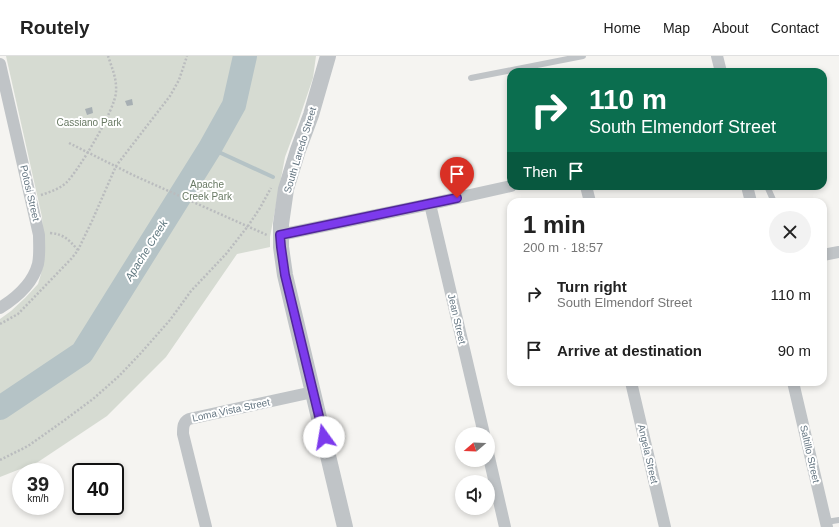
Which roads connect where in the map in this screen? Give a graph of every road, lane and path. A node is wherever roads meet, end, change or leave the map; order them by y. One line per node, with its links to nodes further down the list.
1 (108, 56): 12 (path)
2 (187, 56): 13 (path)
3 (328, 56): 20 (street, South Laredo Street)
4 (583, 56): 7 (lane)
5 (717, 56): 8 (street)
6 (0, 64): 24 (street, Potosi Street)
7 (522, 68)
8 (720, 68)
9 (507, 71): 10 (lane)
10 (471, 78)
11 (70, 143): 12 (path)
12 (87, 152): 13 (path); 16 (path)
13 (116, 166): 18 (path); 21 (path)
14 (272, 186): 18 (path)
15 (507, 187): 17 (street)
16 (40, 196)
17 (430, 204): 20 (street); 29 (street, Jean Street)
18 (248, 226): 20 (path); 30 (path)
19 (47, 233): 21 (path)
20 (274, 235): 28 (street, South Laredo Street)
21 (78, 250): 25 (path)
22 (839, 252): 23 (street)
23 (827, 254)
24 (0, 308)
25 (0, 324)
26 (632, 386): 37 (street, Angela Street)
27 (794, 386): 33 (street, Saltillo Street)
28 (313, 392): 34 (street, Loma Vista Street); 35 (street, South Laredo Street)
29 (482, 427)
30 (0, 460)
31 (491, 467): 36 (street)
32 (839, 520): 33 (lane)
33 (826, 525)
34 (206, 527)
35 (345, 527)
36 (505, 527)
37 (665, 527)

